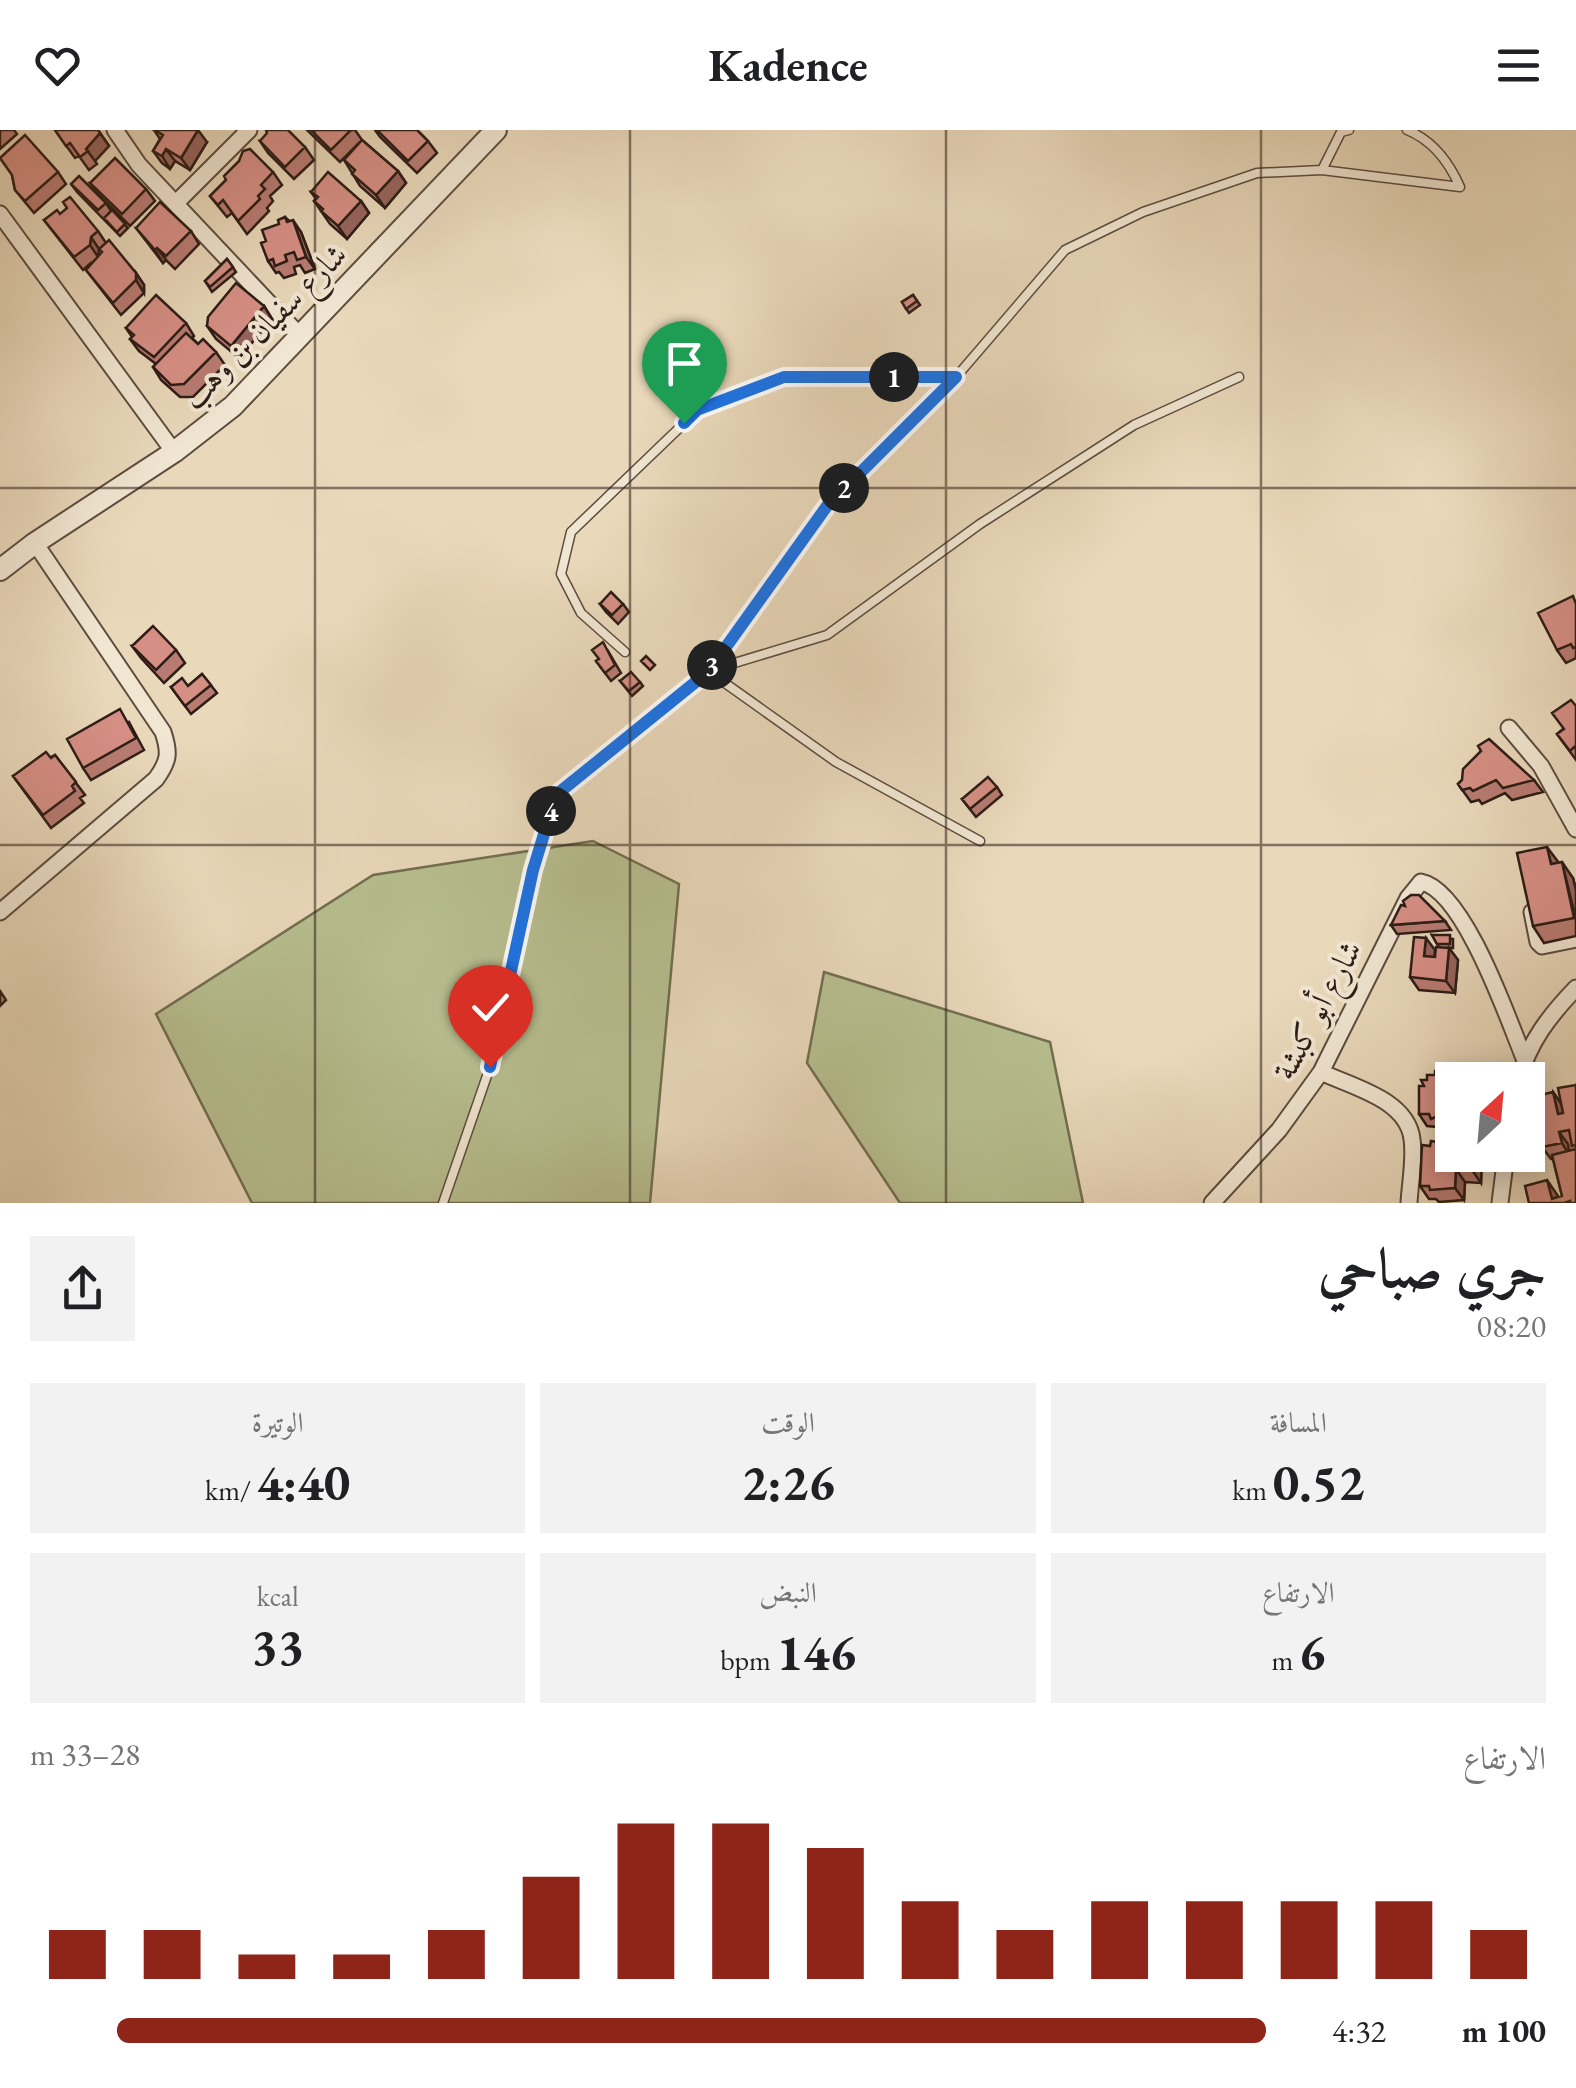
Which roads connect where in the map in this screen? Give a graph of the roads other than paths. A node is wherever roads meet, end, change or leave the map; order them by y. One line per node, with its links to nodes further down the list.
1 (115, 130): 7 (street)
2 (248, 130): 7 (street)
3 (496, 130): 9 (street, شارع سفيان بن وهب)
4 (1349, 130): 6 (lane)
5 (1406, 130): 6 (lane)
6 (1322, 170): 10 (lane)
7 (176, 203): 9 (street)
8 (0, 214): 12 (street)
9 (300, 336): 12 (street, شارع سفيان بن وهب)
10 (956, 377): 15 (lane); 16 (lane)
11 (1239, 377): 16 (lane)
12 (174, 452): 13 (street, شارع سفيان بن وهب)
13 (36, 542): 14 (street, شارع سفيان بن وهب); 21 (street)
14 (0, 570)
15 (625, 652)
16 (708, 672): 19 (lane); 28 (lane)
17 (1510, 728): 18 (street)
18 (1576, 829)
19 (980, 841)
20 (1530, 903): 22 (street)
21 (0, 912)
22 (1576, 940)
23 (1576, 988): 24 (street)
24 (1524, 1058): 25 (street); 26 (street, شارع أبو كبشة)
25 (1523, 1062)
26 (1321, 1072): 29 (street, شارع أبو كبشة); 30 (street)
27 (1504, 1172): 31 (street)
28 (443, 1203)
29 (1212, 1203)
30 (1410, 1203)
31 (1500, 1203)

